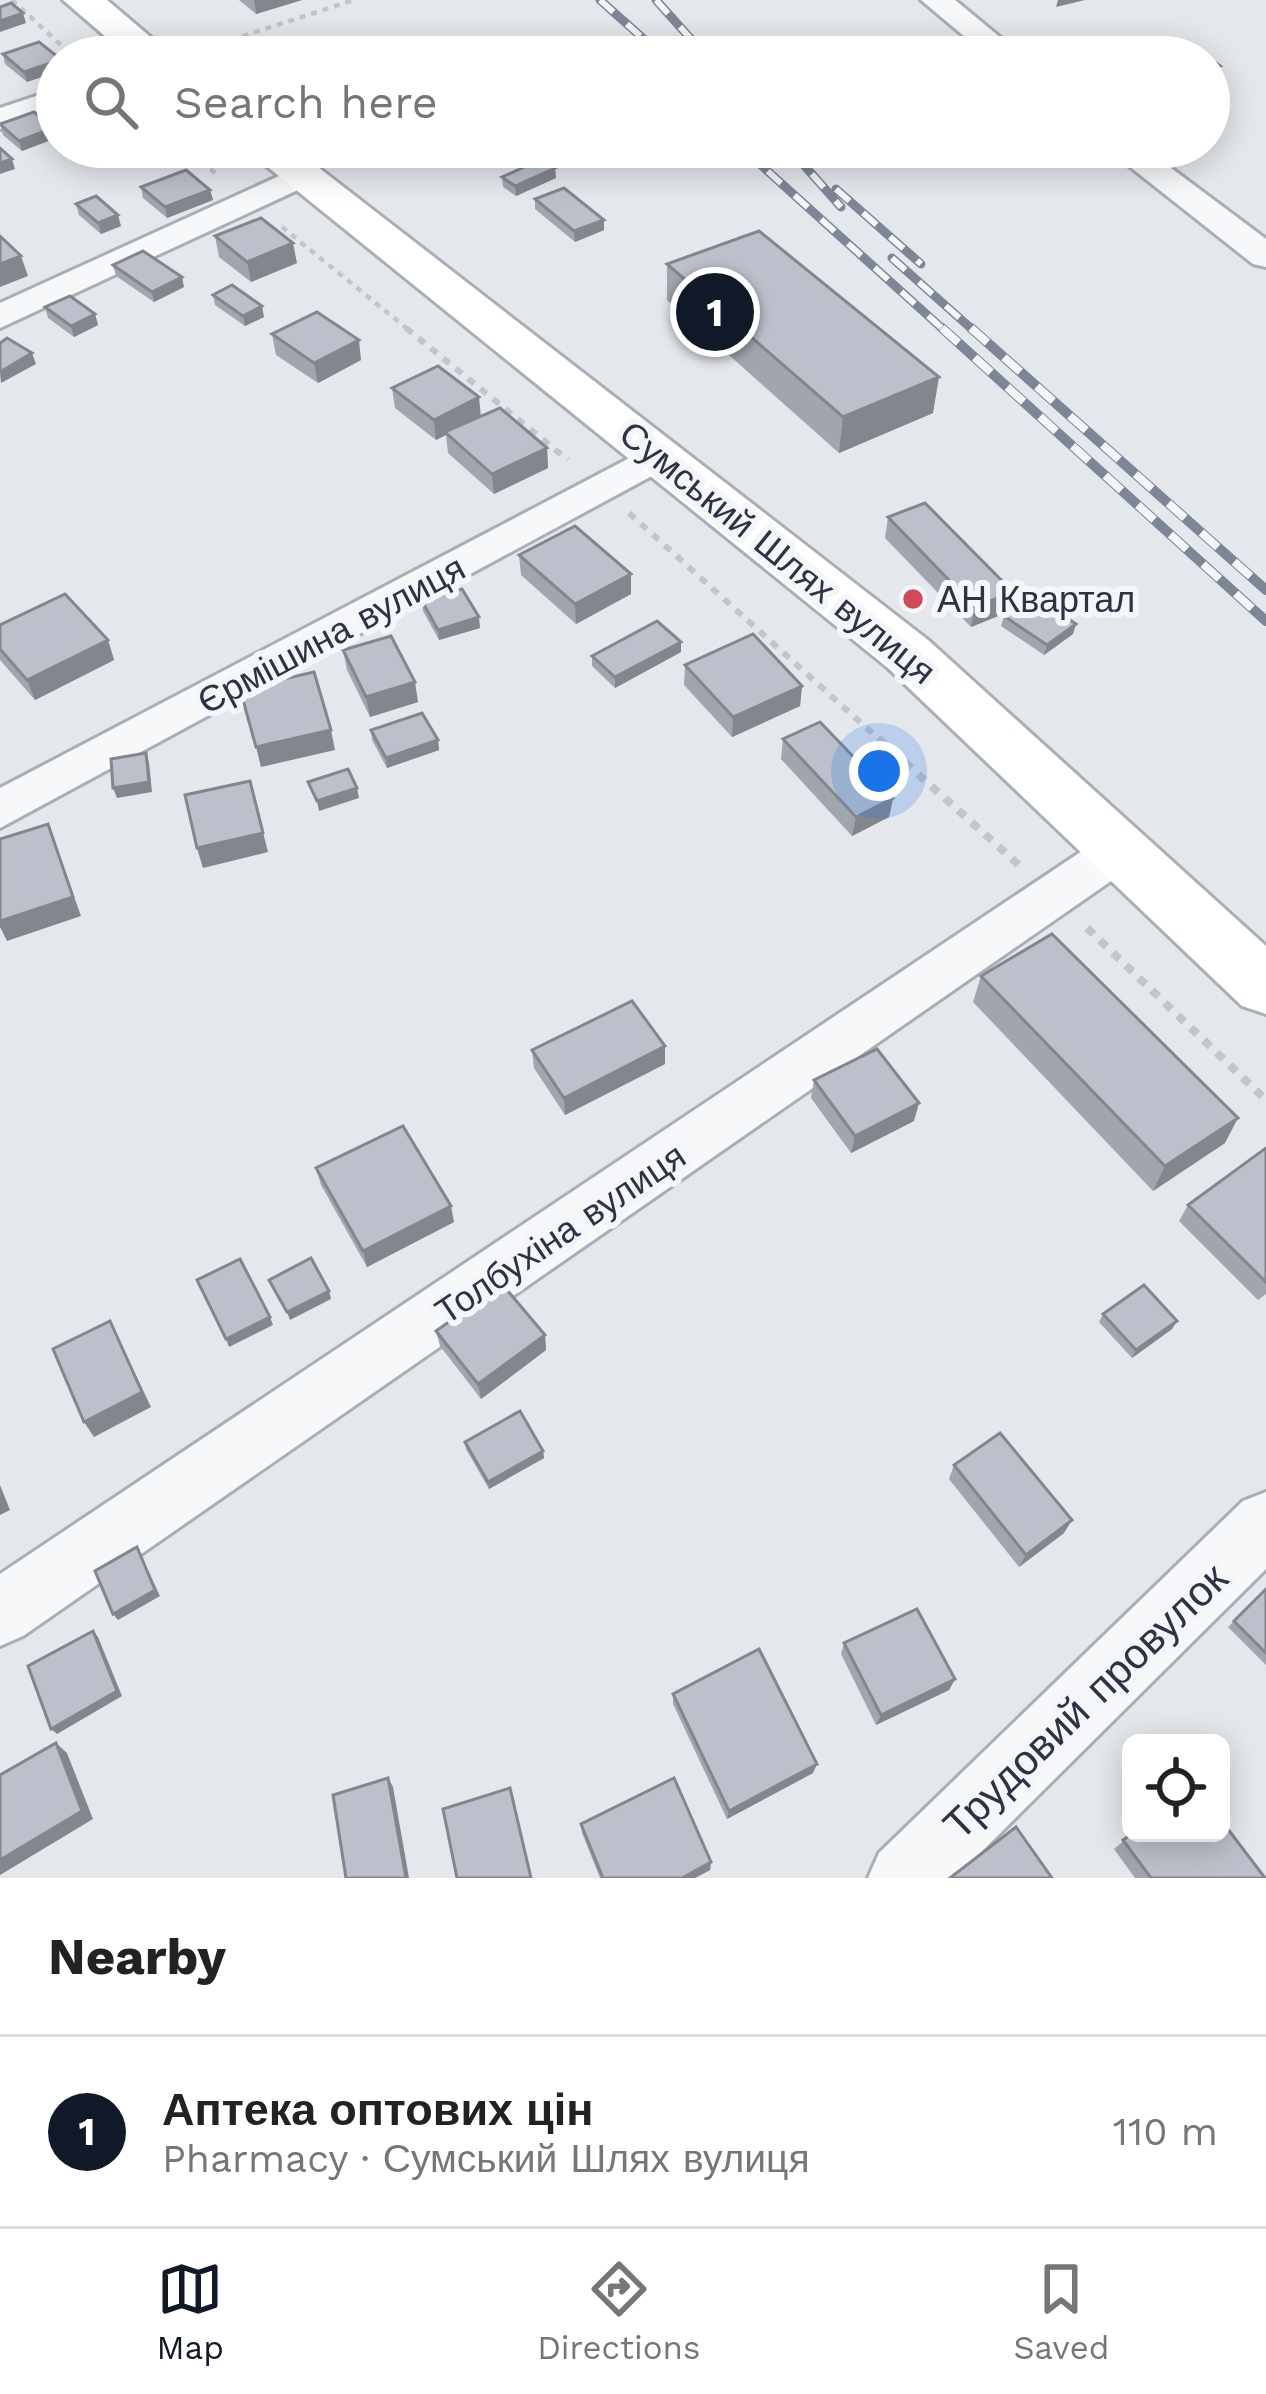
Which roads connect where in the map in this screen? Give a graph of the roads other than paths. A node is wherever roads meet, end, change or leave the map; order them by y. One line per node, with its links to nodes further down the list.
1 (83, 0): 3 (main road)
2 (936, 0): 4 (street)
3 (128, 36)
4 (981, 36)
5 (36, 106): 6 (street)
6 (0, 119)
7 (278, 168): 11 (street)
8 (291, 168): 12 (main road, Сумський Шлях вулиця)
9 (1150, 168): 10 (street)
10 (1266, 256)
11 (0, 317)
12 (660, 455): 13 (street, Єрмішина вулиця); 14 (main road, Сумський Шлях вулиця)
13 (0, 810)
14 (1120, 850): 15 (main road, Сумський Шлях вулиця); 17 (street, Толбухіна вулиця)
15 (1266, 987)
16 (1266, 1524): 18 (street, Трудовий провулок)
17 (0, 1613)
18 (904, 1878)

